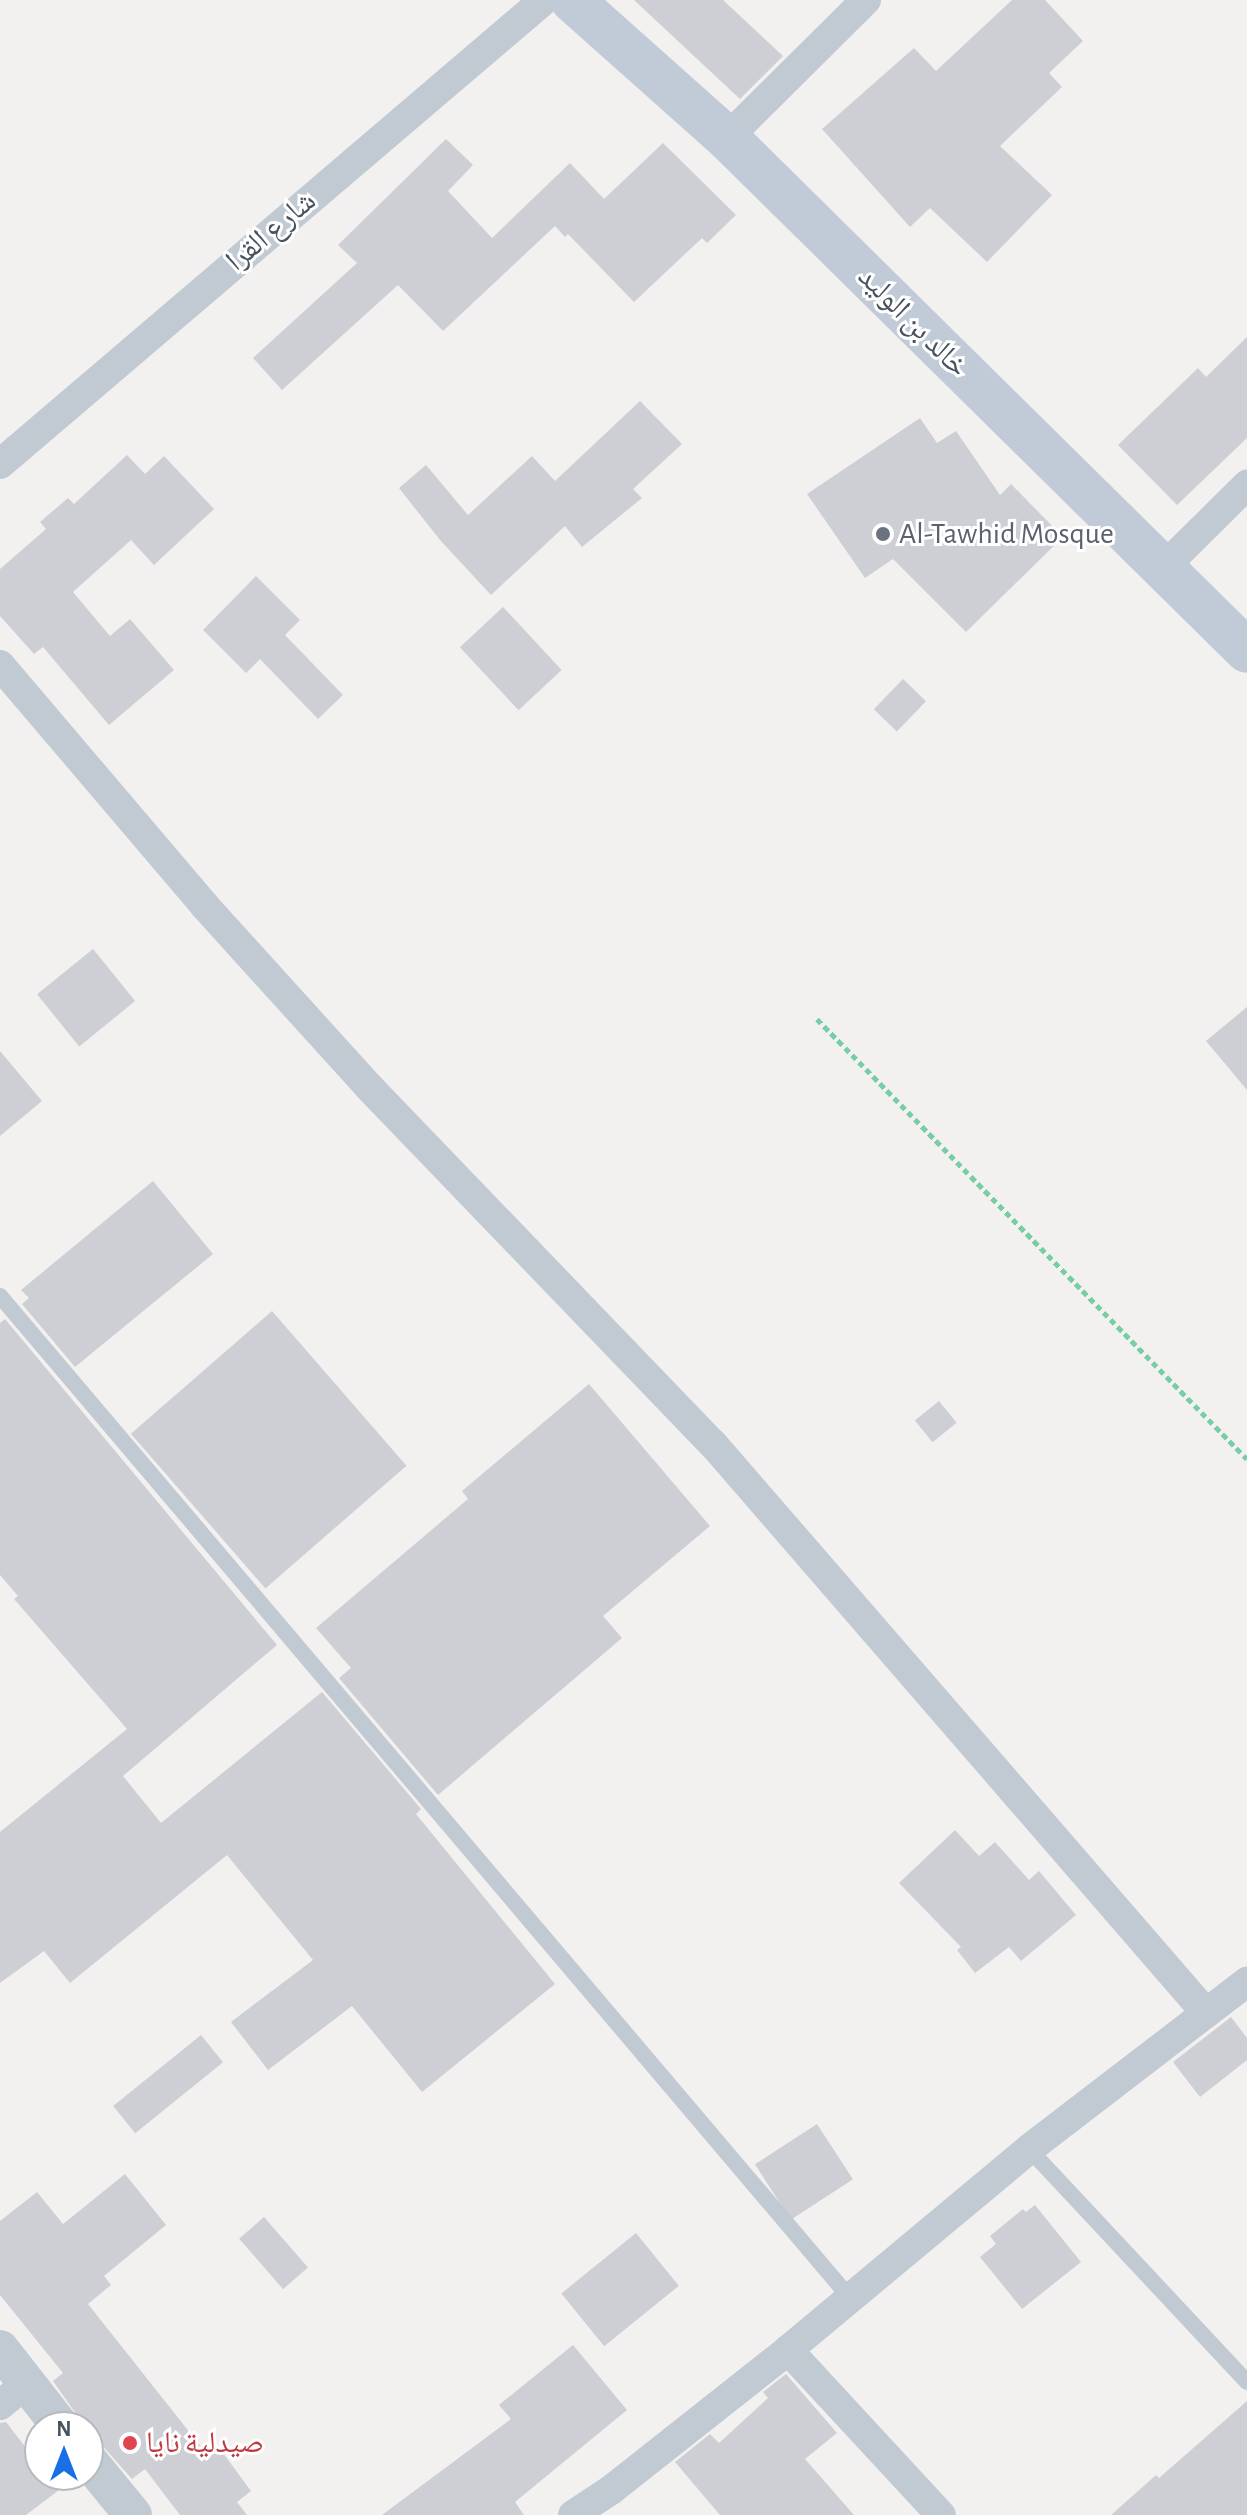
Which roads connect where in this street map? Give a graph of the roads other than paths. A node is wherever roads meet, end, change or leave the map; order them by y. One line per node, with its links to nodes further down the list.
1 (544, 0): 5 (street, شارع القرا)
2 (572, 0): 4 (main road, خالد بن الوليد)
3 (866, 0): 4 (street)
4 (727, 138): 7 (main road, خالد بن الوليد)
5 (0, 464)
6 (1247, 485): 7 (street)
7 (1162, 569): 8 (main road, خالد بن الوليد)
8 (1247, 651)
9 (0, 665): 12 (street)
10 (0, 1296): 14 (lane)
11 (1247, 1982): 12 (street)
12 (1206, 2013): 13 (street)
13 (1029, 2149): 14 (street); 17 (lane)
14 (850, 2298): 16 (street)
15 (0, 2349): 18 (street)
16 (788, 2350): 22 (street); 23 (street)
17 (1247, 2382)
18 (13, 2395): 19 (street)
19 (37, 2411)
20 (104, 2480): 21 (street)
21 (133, 2515)
22 (573, 2515)
23 (941, 2515)

